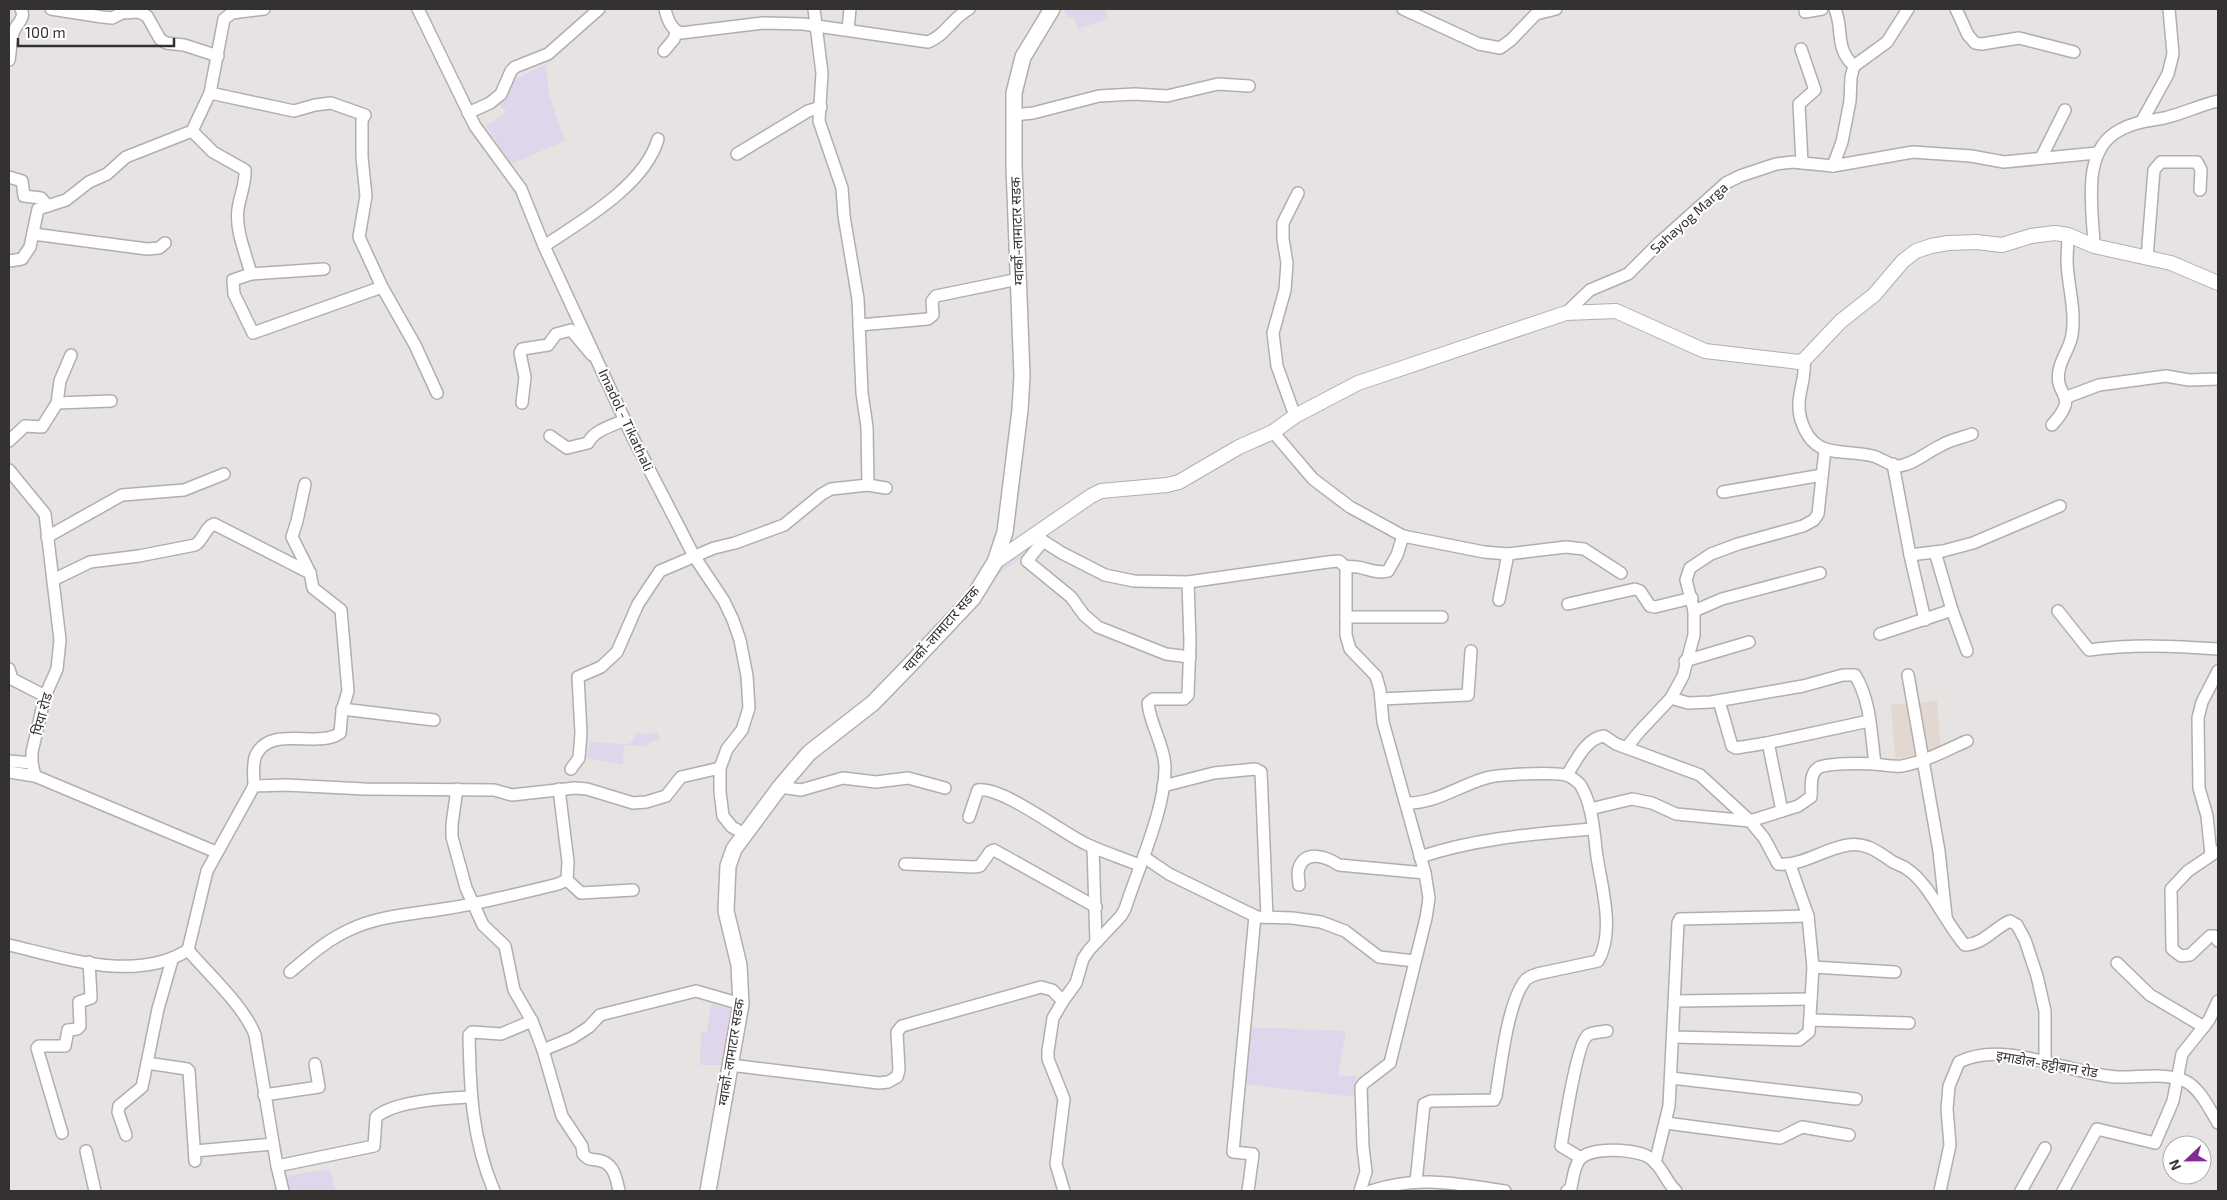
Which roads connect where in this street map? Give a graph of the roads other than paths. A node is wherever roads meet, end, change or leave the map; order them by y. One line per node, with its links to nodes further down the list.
1 (21, 9): 27 (street)
2 (51, 9): 26 (street)
3 (264, 9): 18 (street)
4 (418, 9): 34 (street, Imadol - Tikathali)
5 (599, 9): 34 (street)
6 (665, 9): 22 (street)
7 (814, 9): 20 (street)
8 (850, 9): 21 (street)
9 (969, 9): 21 (street)
10 (1052, 9): 35 (main road, ग्वार्को-लामाटार सडक)
11 (1403, 9): 12 (street)
12 (1556, 9)
13 (1822, 9): 19 (street)
14 (1835, 9): 28 (street)
15 (1908, 9): 28 (street)
16 (1956, 9): 25 (street)
17 (2169, 9): 36 (street)
18 (229, 11): 26 (street)
19 (1806, 12)
20 (816, 26): 21 (street); 22 (street); 32 (street)
21 (848, 29)
22 (676, 32): 24 (street)
23 (1801, 49): 42 (street)
24 (664, 51)
25 (2074, 52)
26 (218, 56): 30 (street)
27 (9, 60)
28 (1854, 66): 43 (street)
29 (1249, 86): 35 (street)
30 (210, 93): 37 (street); 59 (street)
31 (2218, 101): 36 (street)
32 (821, 107): 40 (street); 61 (street)
33 (2065, 110): 41 (street)
34 (468, 113): 51 (street, Imadol - Tikathali)
35 (1014, 115): 57 (main road, ग्वार्को-लामाटार सडक)
36 (2142, 121): 39 (street)
37 (192, 131): 47 (street); 56 (street)
38 (658, 139): 51 (street)
39 (2097, 153): 41 (street, Sahayog Marga); 52 (street)
40 (737, 154)
41 (2040, 158): 43 (street, Sahayog Marga)
42 (1802, 163): 43 (street, Sahayog Marga); 60 (street, Sahayog Marga)
43 (1833, 166)
44 (9, 177): 47 (street)
45 (2200, 190): 53 (street)
46 (1298, 193): 71 (street)
47 (48, 206): 48 (street)
48 (33, 234): 50 (street); 54 (street)
49 (2068, 235): 52 (street); 63 (street); 67 (street)
50 (165, 243)
51 (544, 246): 64 (street, Imadol - Tikathali)
52 (2094, 246): 53 (street)
53 (2147, 258): 58 (street)
54 (9, 261)
55 (324, 269): 56 (street)
56 (251, 274): 59 (street)
57 (1019, 279): 61 (street); 95 (main road, ग्वार्को-लामाटार सडक)
58 (2218, 283)
59 (382, 287): 66 (street)
60 (1566, 313): 63 (street); 71 (street)
61 (858, 325): 84 (street)
62 (71, 355): 69 (street)
63 (1804, 360): 78 (street)
64 (598, 361): 70 (street); 72 (street, Imadol - Tikathali)
65 (2218, 379): 67 (street)
66 (437, 393)
67 (2066, 397): 73 (street)
68 (111, 401): 69 (street)
69 (57, 403): 77 (street)
70 (522, 403)
71 (1295, 416): 74 (street)
72 (625, 420): 76 (street); 94 (street, Imadol - Tikathali)
73 (2052, 425)
74 (1273, 432): 89 (street); 90 (street)
75 (1972, 434): 79 (street)
76 (550, 436)
77 (9, 441)
78 (1825, 450): 79 (street); 82 (street)
79 (1893, 464): 93 (street)
80 (9, 470): 88 (street, पिया रोड)
81 (224, 474): 88 (street)
82 (1822, 475): 86 (street); 102 (street)
83 (305, 484): 97 (street)
84 (868, 485): 85 (street); 94 (street)
85 (886, 488)
86 (1723, 492)
87 (2060, 506): 91 (street)
88 (48, 536): 100 (street, पिया रोड)
89 (1403, 536): 92 (street); 96 (street)
90 (1040, 537): 95 (street); 101 (street); 116 (street)
91 (1935, 552): 93 (street); 105 (street)
92 (1508, 554): 98 (street); 103 (street)
93 (1910, 555): 110 (street)
94 (694, 556): 135 (street, Imadol - Tikathali); 136 (street)
95 (995, 562): 142 (main road, ग्वार्को-लामाटार सडक)
96 (1346, 567): 101 (street); 108 (street)
97 (310, 573): 100 (street); 125 (street)
98 (1620, 573)
99 (1820, 573): 106 (street)
100 (53, 580): 121 (street, पिया रोड)
101 (1188, 582): 116 (street)
102 (1692, 598): 104 (street); 106 (street)
103 (1499, 600)
104 (1568, 604)
105 (1952, 610): 110 (street); 115 (street)
106 (1694, 611): 117 (street)
107 (2058, 611): 113 (street)
108 (1346, 617): 109 (street); 123 (street)
109 (1442, 617)
110 (1925, 620): 111 (street)
111 (1880, 634)
112 (1749, 642): 117 (street)
113 (2218, 649)
114 (1471, 651): 123 (street)
115 (1967, 651)
116 (1190, 657): 141 (street)
117 (1686, 660): 122 (street)
118 (9, 669): 121 (street)
119 (2218, 671): 155 (street)
120 (1908, 675): 131 (street)
121 (45, 696): 133 (street, पिया रोड)
122 (1671, 698): 124 (street); 130 (street)
123 (1381, 700): 146 (street)
124 (1719, 701): 127 (street); 129 (street)
125 (342, 709): 126 (street); 140 (street)
126 (434, 720)
127 (1869, 721): 129 (street); 134 (street)
128 (1967, 741): 131 (street)
129 (1767, 743): 148 (street)
130 (1628, 747): 138 (street); 150 (street)
131 (1924, 760): 134 (street); 169 (street)
132 (9, 761): 133 (street)
133 (32, 763): 139 (street, पिया रोड)
134 (1875, 764): 148 (street)
135 (720, 768): 145 (street); 152 (street, Imadol - Tikathali)
136 (571, 769)
137 (9, 772): 139 (street)
138 (1567, 775): 146 (street); 147 (street)
139 (35, 776): 154 (street)
140 (254, 786): 144 (street); 154 (street)
141 (1163, 786): 157 (street); 168 (street)
142 (780, 787): 143 (street); 152 (main road, ग्वार्को-लामाटार सडक)
143 (945, 788)
144 (457, 789): 145 (street); 164 (street)
145 (559, 790): 161 (street)
146 (1406, 803): 156 (street)
147 (1590, 808): 150 (street); 151 (street)
148 (1782, 811): 150 (street)
149 (969, 817): 153 (street)
150 (1750, 821): 159 (street)
151 (1593, 829): 156 (street); 213 (street)
152 (745, 834): 185 (main road, ग्वार्को-लामाटार सडक)
153 (1093, 847): 157 (street); 165 (street)
154 (216, 852): 173 (street)
155 (2214, 853): 170 (street)
156 (1420, 857): 160 (street)
157 (1142, 861): 166 (street); 171 (street)
158 (905, 864): 165 (street)
159 (1790, 865): 167 (street); 169 (street)
160 (1425, 874): 162 (street); 175 (street)
161 (567, 880): 163 (street); 164 (street)
162 (1299, 885)
163 (634, 890)
164 (473, 904): 179 (street); 187 (street)
165 (1096, 906): 171 (street)
166 (1254, 916): 168 (street); 221 (street)
167 (1808, 916): 178 (street); 183 (street)
168 (1267, 917): 175 (street)
169 (1946, 920): 193 (street)
170 (2218, 941)
171 (1096, 942): 182 (street)
172 (9, 945): 176 (street)
173 (188, 950): 174 (street); 199 (street)
174 (172, 960): 176 (street); 194 (street)
175 (1415, 961): 222 (street)
176 (89, 962): 204 (street)
177 (2117, 963): 189 (street)
178 (1813, 967): 180 (street); 181 (street)
179 (290, 972)
180 (1895, 972)
181 (1811, 999): 183 (street); 186 (street)
182 (1063, 1000): 196 (street); 220 (street)
183 (1676, 1001): 191 (street)
184 (2218, 1001): 189 (street)
185 (741, 1004): 192 (street); 196 (main road, ग्वार्को-लामाटार सडक)
186 (1810, 1020): 188 (street); 191 (street)
187 (532, 1022): 192 (street); 200 (street)
188 (1909, 1023)
189 (2204, 1027): 198 (street)
190 (1607, 1031): 210 (street)
191 (1674, 1037): 197 (street)
192 (543, 1050): 218 (street)
193 (2045, 1063): 198 (street, इमाडोल-हट्टीबान रोड); 226 (street, इमाडोल-हट्टीबान रोड)
194 (147, 1064): 205 (street); 207 (street)
195 (315, 1064): 199 (street)
196 (730, 1065): 219 (main road, ग्वार्को-लामाटार सडक)
197 (1671, 1078): 201 (street); 202 (street)
198 (2179, 1079): 203 (street); 228 (street)
199 (264, 1095): 207 (street)
200 (470, 1097): 212 (street); 217 (street)
201 (1856, 1099)
202 (1666, 1123): 206 (street); 211 (street)
203 (2218, 1123)
204 (62, 1133)
205 (126, 1135)
206 (1849, 1135)
207 (273, 1144): 212 (street)
208 (2045, 1148): 227 (street)
209 (86, 1151): 215 (street)
210 (1581, 1158): 211 (street); 225 (street)
211 (1655, 1163): 214 (street)
212 (277, 1166): 216 (street)
213 (1416, 1182): 223 (street); 224 (street)
214 (1669, 1189)
215 (95, 1191)
216 (283, 1191)
217 (494, 1191)
218 (619, 1191)
219 (708, 1191)
220 (1064, 1191)
221 (1248, 1191)
222 (1360, 1191)
223 (1372, 1191)
224 (1505, 1191)
225 (1567, 1191)
226 (1940, 1191)
227 (2021, 1191)
228 (2062, 1191)

